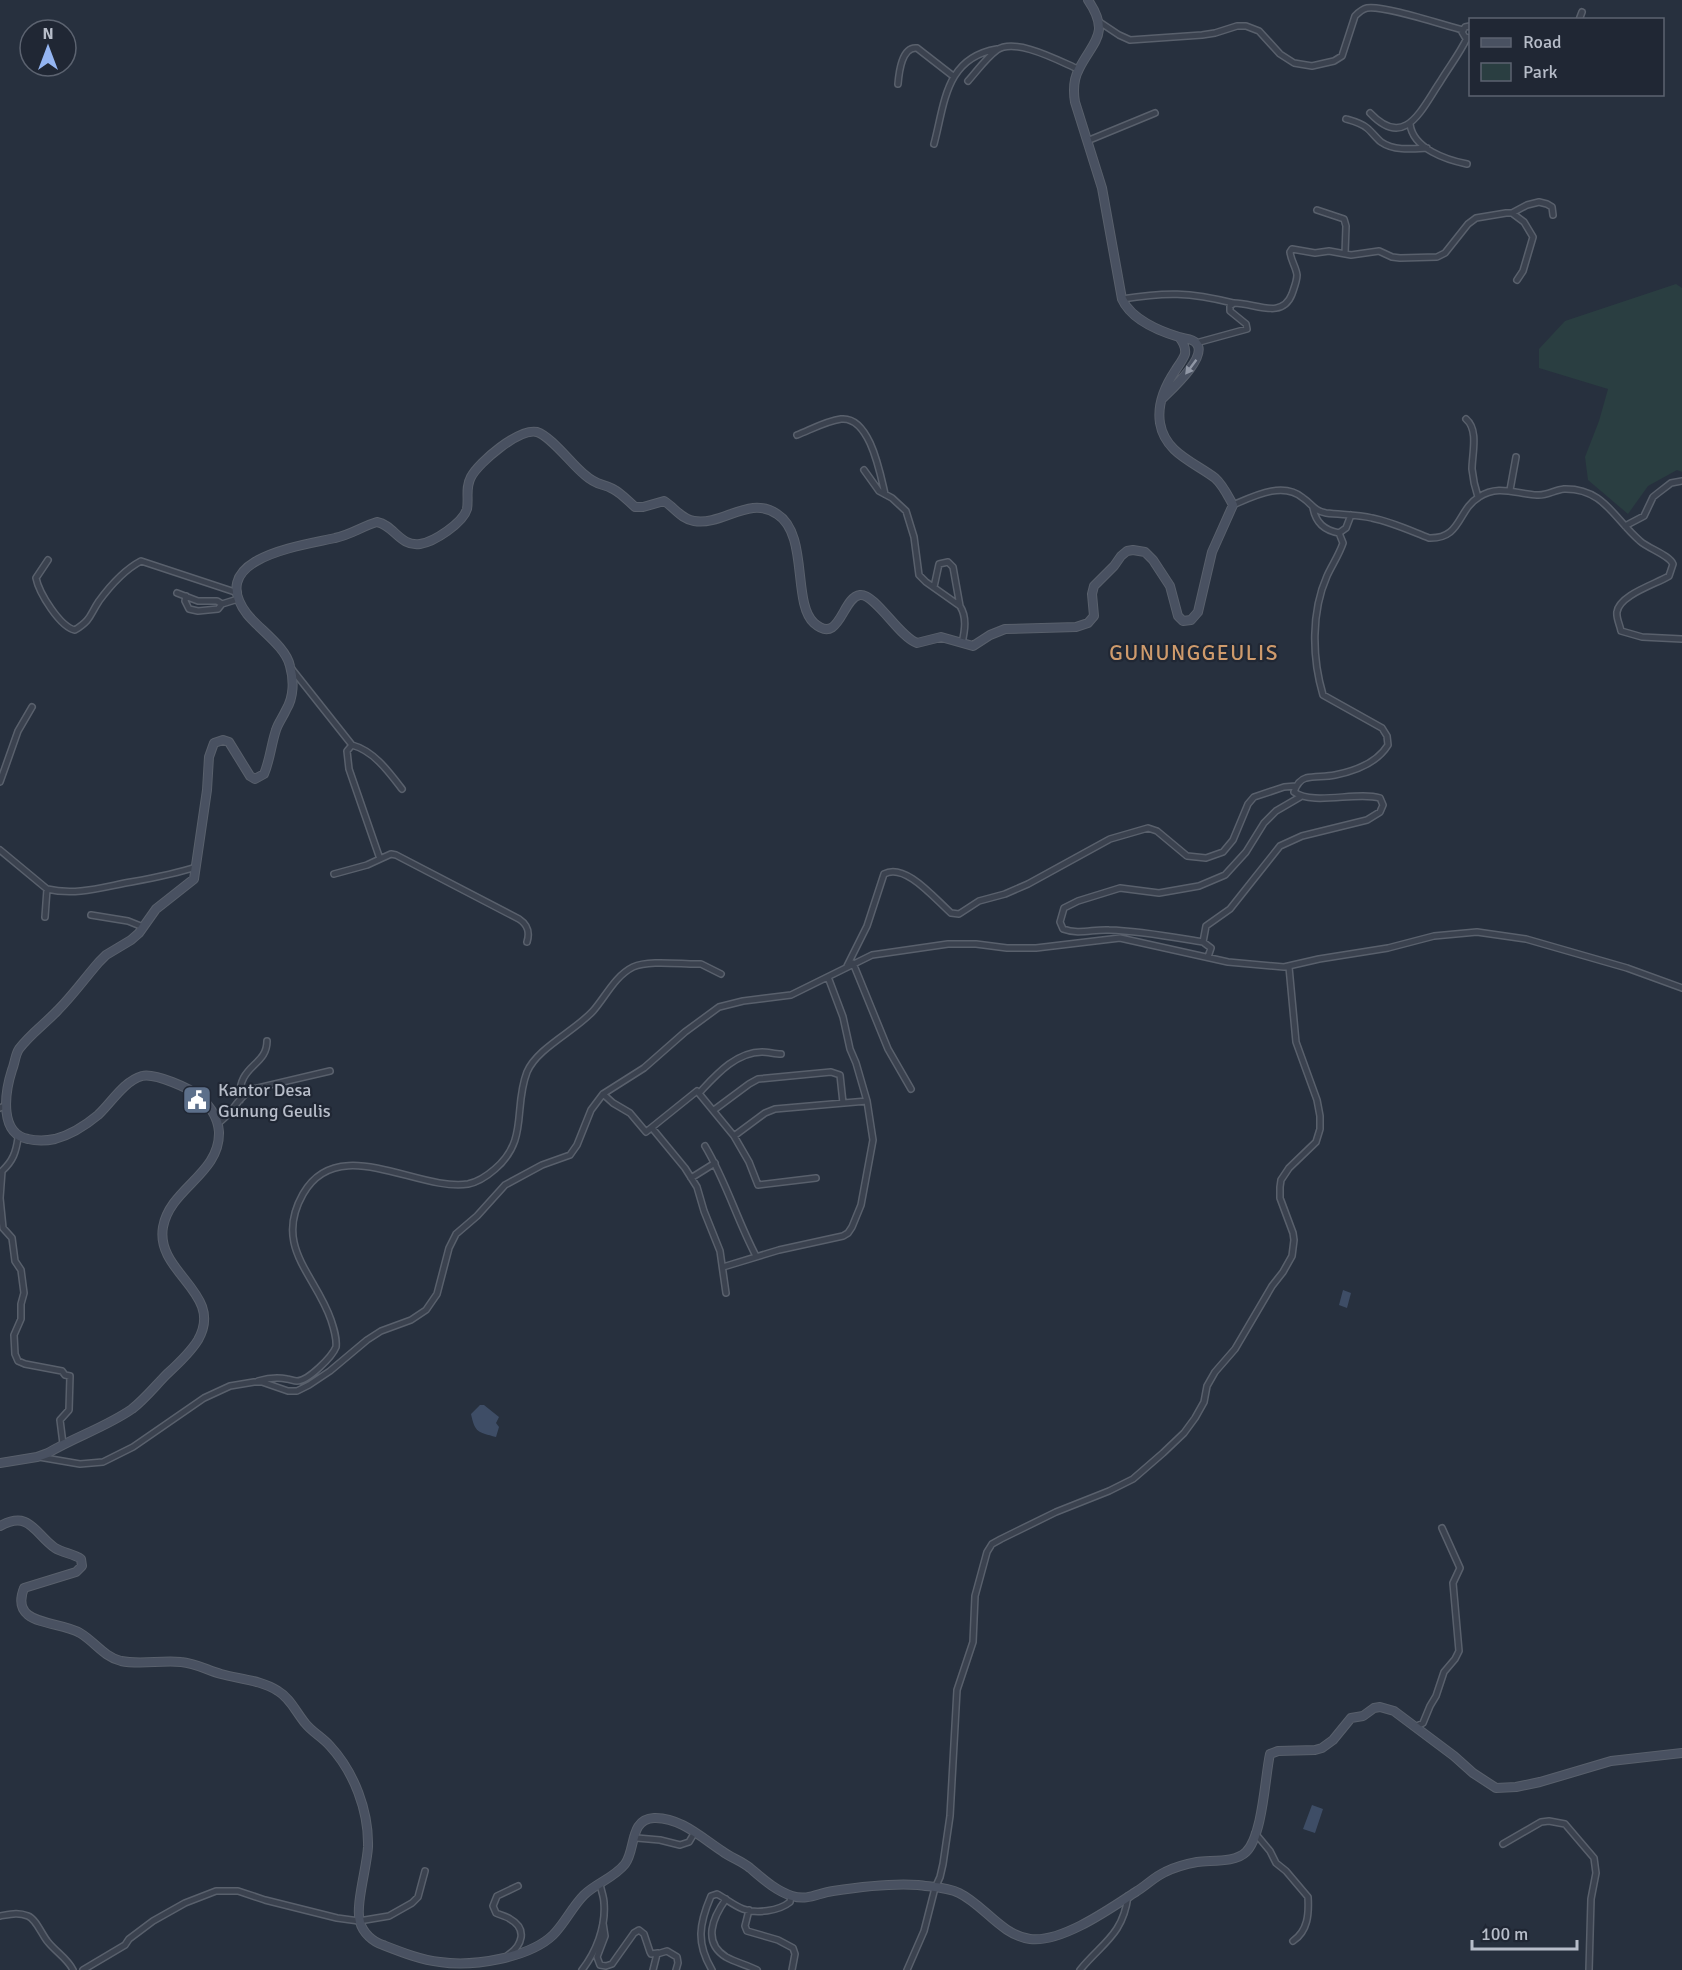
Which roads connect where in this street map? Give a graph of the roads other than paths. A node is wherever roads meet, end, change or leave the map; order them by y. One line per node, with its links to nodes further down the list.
1 (1088, 0): 4 (main road)
2 (1582, 12): 3 (street)
3 (1580, 18)
4 (1098, 21): 6 (street); 9 (main road)
5 (1469, 26): 6 (street)
6 (1463, 30): 7 (street)
7 (1469, 38): 16 (street)
8 (998, 49): 9 (street); 10 (street); 11 (street)
9 (1078, 69): 17 (main road)
10 (953, 76): 12 (street); 18 (street)
11 (968, 81)
12 (898, 84)
13 (1155, 113): 17 (street)
14 (1370, 113): 16 (street)
15 (1346, 119): 19 (street)
16 (1410, 124): 19 (street)
17 (1088, 141): 26 (main road)
18 (934, 144)
19 (1427, 148): 20 (street)
20 (1467, 164)
21 (1317, 210): 24 (street)
22 (1512, 213): 23 (street); 24 (street); 25 (street)
23 (1553, 215)
24 (1346, 254): 27 (street)
25 (1517, 280)
26 (1122, 299): 27 (street); 28 (main road)
27 (1233, 303): 29 (street)
28 (1179, 337): 29 (main road); 30 (main road)
29 (1196, 343): 30 (main road, one-way to 30)
30 (1161, 400): 39 (main road)
31 (1466, 419): 38 (street)
32 (797, 435): 37 (street)
33 (1516, 457): 36 (street)
34 (864, 470): 37 (street)
35 (1682, 481): 42 (street)
36 (1510, 490): 38 (street); 42 (street)
37 (885, 494): 45 (street)
38 (1478, 497): 41 (street)
39 (1233, 505): 40 (street); 54 (main road)
40 (1313, 508): 41 (street); 43 (street)
41 (1351, 515): 43 (street)
42 (1625, 526): 53 (street)
43 (1339, 533): 59 (street)
44 (48, 560): 48 (street)
45 (934, 587): 51 (street); 51 (street)
46 (177, 593): 47 (street)
47 (186, 596): 49 (street); 52 (street)
48 (238, 596): 50 (street); 54 (main road); 55 (main road)
49 (207, 600): 50 (street); 52 (street)
50 (222, 604): 52 (street)
51 (960, 606): 54 (street)
52 (198, 612)
53 (1682, 639)
54 (963, 643)
55 (291, 668): 57 (street); 64 (main road)
56 (32, 707): 58 (street)
57 (352, 745): 60 (street); 63 (street)
58 (0, 782)
59 (1296, 786): 61 (street); 75 (street)
60 (402, 789)
61 (1300, 797): 71 (street); 71 (street)
62 (0, 850): 66 (street)
63 (380, 859): 65 (street); 70 (street)
64 (196, 867): 66 (street); 69 (main road)
65 (334, 874)
66 (47, 889): 68 (street)
67 (91, 915): 69 (street)
68 (45, 917)
69 (143, 927): 88 (main road)
70 (527, 942)
71 (1203, 942): 72 (street)
72 (1208, 957): 73 (street); 74 (street)
73 (853, 963): 75 (street); 82 (street)
74 (1288, 967): 78 (street); 116 (street)
75 (847, 968): 77 (street)
76 (721, 974): 101 (street)
77 (828, 977): 84 (street); 86 (street)
78 (1682, 988)
79 (267, 1041): 85 (street)
80 (781, 1054): 83 (street)
81 (330, 1071): 85 (street)
82 (911, 1089)
83 (699, 1092): 89 (street); 91 (street)
84 (603, 1094): 91 (street); 101 (street)
85 (240, 1100): 90 (street)
86 (867, 1101): 87 (street); 98 (street)
87 (843, 1103): 89 (street); 92 (street)
88 (1, 1107): 93 (main road)
89 (714, 1110): 92 (street)
90 (218, 1123): 93 (main road); 102 (main road)
91 (652, 1128): 96 (street)
92 (734, 1136): 97 (street)
93 (18, 1138): 102 (street)
94 (705, 1146): 95 (street)
95 (715, 1163): 96 (street); 98 (street)
96 (691, 1178): 99 (street)
97 (816, 1178)
98 (756, 1256): 99 (street)
99 (723, 1267): 100 (street)
100 (726, 1293)
101 (254, 1382): 103 (street)
102 (63, 1444): 103 (main road)
103 (37, 1457): 104 (main road)
104 (0, 1463)
105 (0, 1526): 122 (main road)
106 (1442, 1528): 107 (street)
107 (1415, 1727): 108 (main road); 110 (main road)
108 (1682, 1753)
109 (695, 1832): 111 (street); 111 (main road); 117 (main road)
110 (1255, 1833): 118 (main road); 124 (street)
111 (634, 1835): 114 (main road)
112 (1503, 1844): 137 (street)
113 (425, 1871): 122 (street)
114 (600, 1884): 123 (street); 126 (main road)
115 (518, 1886): 126 (street)
116 (935, 1888): 117 (main road); 118 (main road); 135 (street)
117 (791, 1896): 120 (street)
118 (1128, 1896): 136 (street)
119 (726, 1899): 120 (street); 132 (street); 133 (street)
120 (749, 1910): 134 (street)
121 (0, 1916): 127 (street)
122 (359, 1921): 126 (main road); 128 (street)
123 (603, 1923): 125 (street); 129 (street)
124 (1293, 1941)
125 (658, 1953): 130 (street); 131 (street)
126 (504, 1958)
127 (74, 1970)
128 (83, 1970)
129 (582, 1970)
130 (653, 1970)
131 (676, 1970)
132 (712, 1970)
133 (757, 1970)
134 (792, 1970)
135 (907, 1970)
136 (1080, 1970)
137 (1589, 1970)

